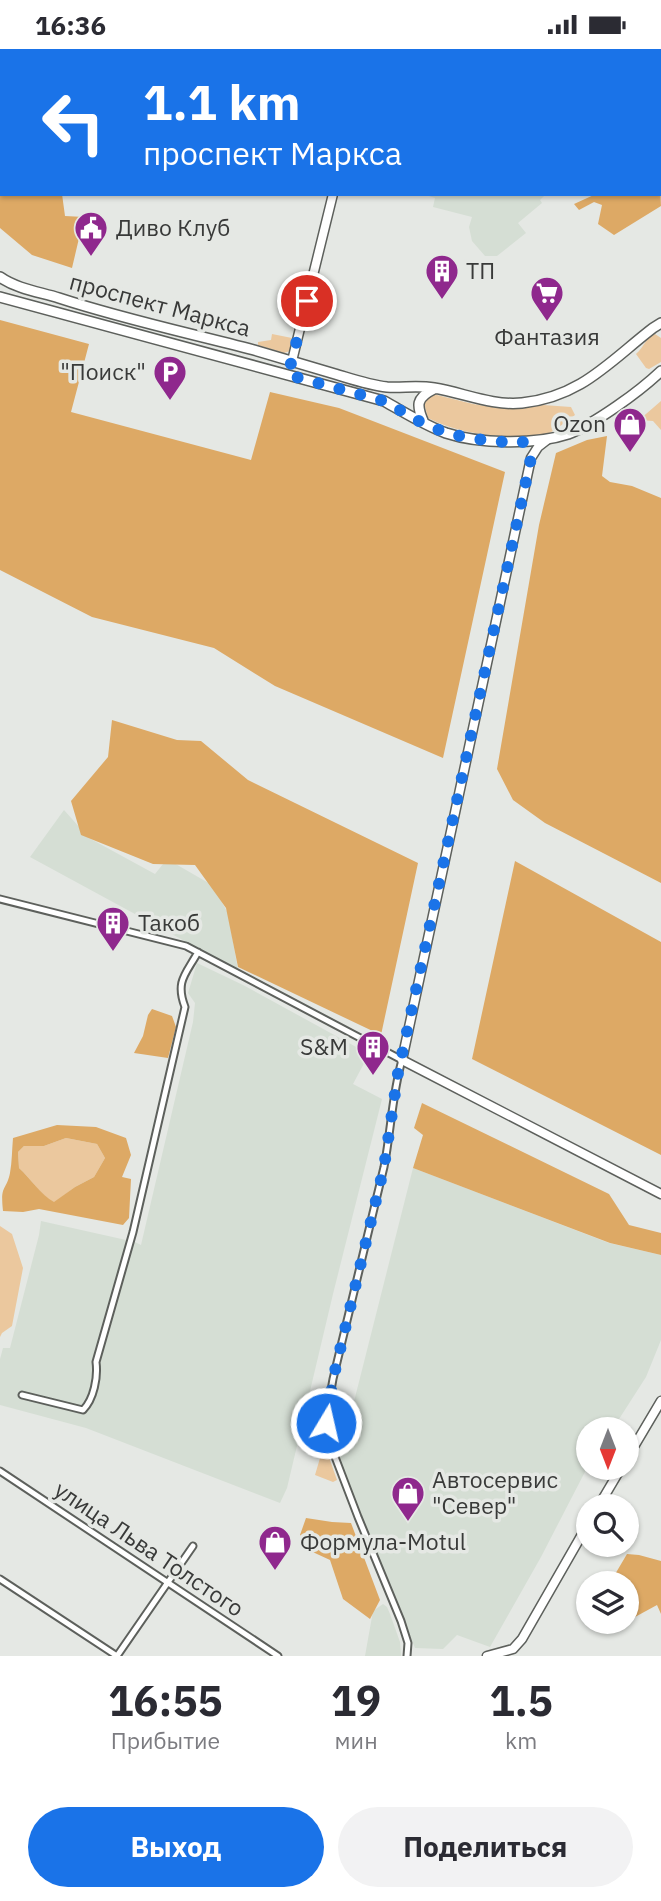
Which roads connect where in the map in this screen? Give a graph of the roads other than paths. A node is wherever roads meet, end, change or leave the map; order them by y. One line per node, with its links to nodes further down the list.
1 (332, 196): 5 (street)
2 (0, 277): 5 (main road, проспект Маркса)
3 (0, 297): 7 (main road, проспект Маркса)
4 (658, 328): 8 (main road, проспект Маркса)
5 (292, 361): 7 (main road); 8 (main road, проспект Маркса)
6 (661, 371): 10 (main road, проспект Маркса)
7 (288, 375): 9 (main road, проспект Маркса)
8 (435, 388): 9 (main road)
9 (424, 424): 11 (main road, проспект Маркса)
10 (547, 440): 11 (main road, проспект Маркса); 12 (street)
11 (522, 441): 12 (street)
12 (531, 458): 15 (street)
13 (0, 899): 14 (street)
14 (198, 952): 15 (street); 17 (street)
15 (402, 1060): 16 (street); 28 (street)
16 (661, 1194)
17 (22, 1395)
18 (661, 1401): 19 (street)
19 (639, 1437)
20 (0, 1471): 24 (street, улица Льва Толстого)
21 (576, 1545): 25 (street)
22 (193, 1546): 24 (street)
23 (0, 1579): 26 (street)
24 (168, 1583): 26 (street); 27 (street, улица Льва Толстого)
25 (511, 1652): 29 (street)
26 (115, 1655)
27 (278, 1656)
28 (407, 1656)
29 (487, 1656)

